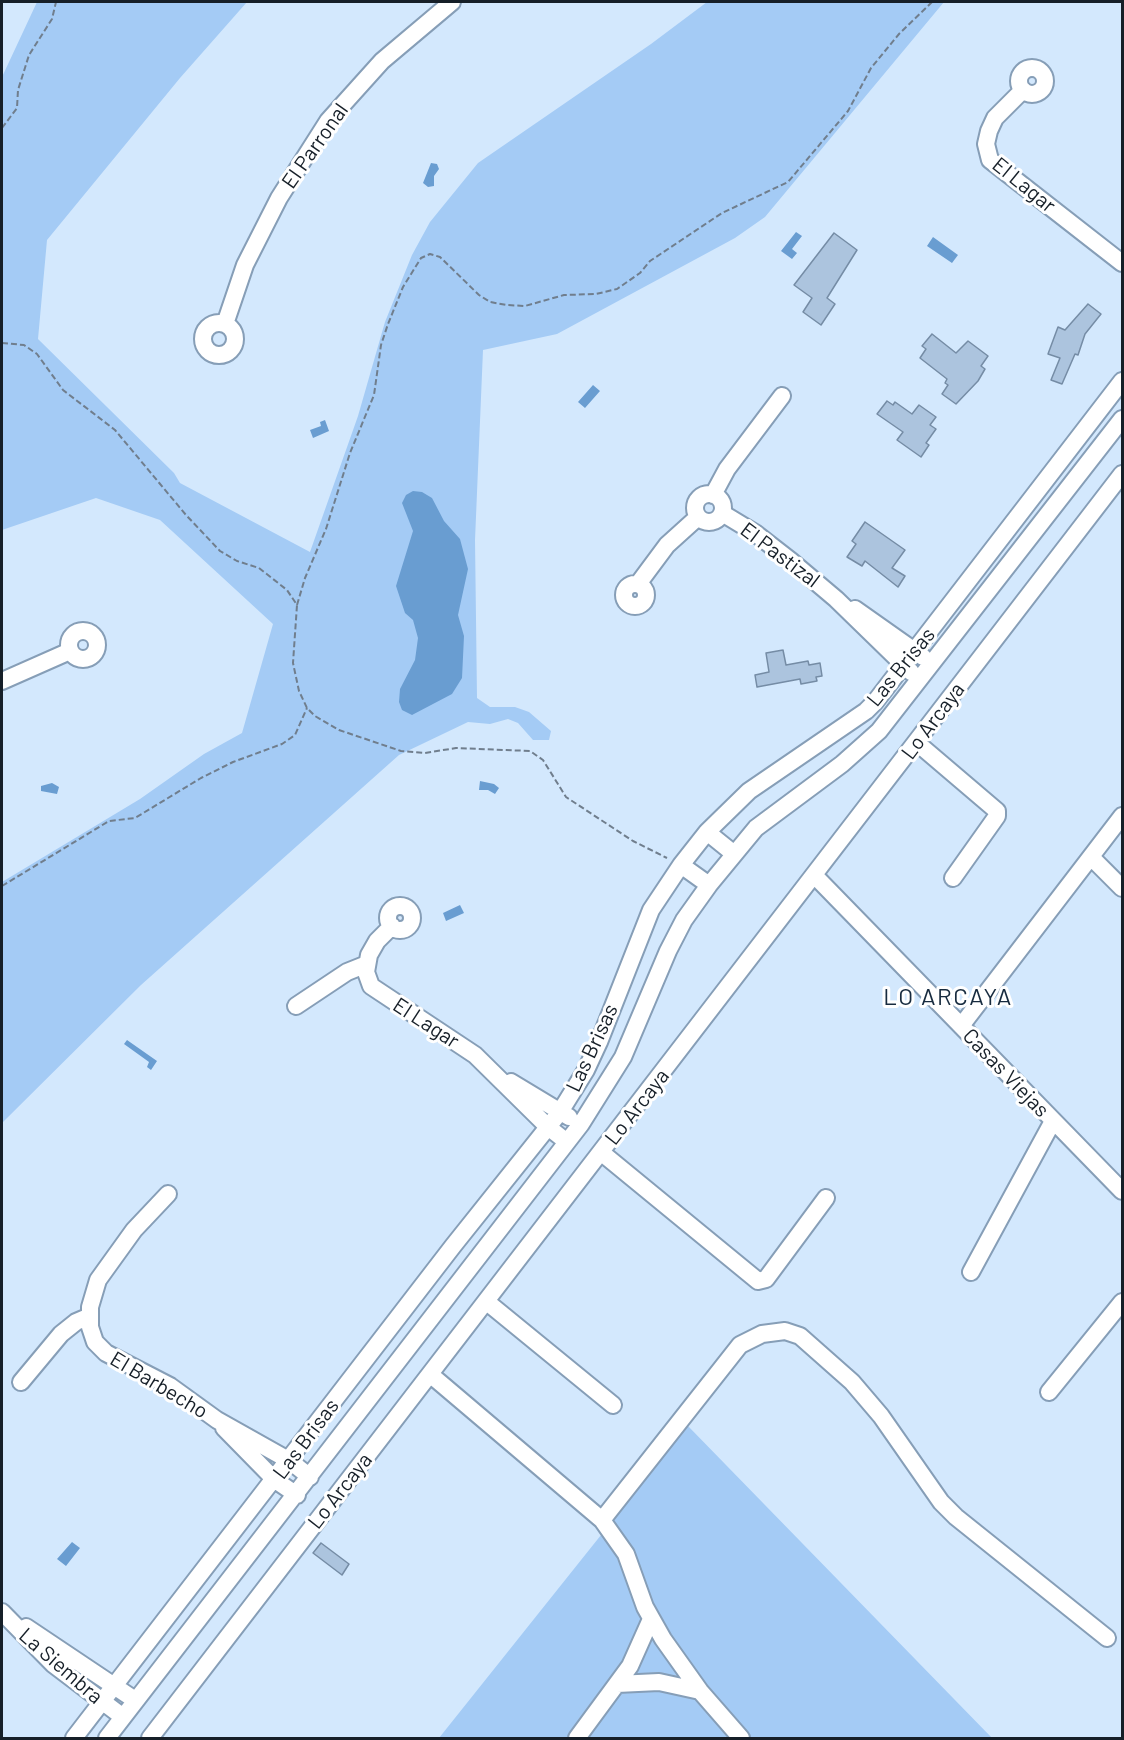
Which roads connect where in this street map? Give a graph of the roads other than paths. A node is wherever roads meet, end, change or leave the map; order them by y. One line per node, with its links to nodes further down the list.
1 (452, 2): 4 (street, El Parronal)
2 (1023, 90): 3 (street, El Lagar)
3 (1122, 263)
4 (225, 324)
5 (1122, 381): 15 (street, Las Brisas)
6 (782, 396): 9 (street)
7 (1122, 419): 16 (street, Las Brisas)
8 (1122, 474): 20 (street, Lo Arcaya)
9 (714, 495): 10 (street); 11 (street)
10 (722, 513): 11 (street); 13 (street, El Pastizal)
11 (698, 517): 12 (street)
12 (638, 584)
13 (836, 599): 15 (street); 17 (street)
14 (70, 651): 19 (street)
15 (916, 651): 16 (street); 17 (street, Las Brisas)
16 (932, 665): 18 (street, Las Brisas)
17 (904, 666): 18 (street); 22 (street, Las Brisas)
18 (921, 680): 23 (street, Las Brisas)
19 (2, 681)
20 (916, 742): 26 (street, Lo Arcaya); 27 (street)
21 (1122, 816): 24 (street)
22 (707, 832): 23 (street); 25 (street, Las Brisas)
23 (733, 853): 28 (street, Las Brisas)
24 (1091, 856): 29 (street); 33 (street)
25 (681, 865): 28 (street); 35 (street, Las Brisas)
26 (816, 876): 33 (street, Casas Viejas); 40 (street, Lo Arcaya)
27 (953, 878)
28 (709, 885): 37 (street, Las Brisas)
29 (1122, 888)
30 (392, 926): 31 (street)
31 (367, 964): 32 (street); 34 (street, El Lagar)
32 (296, 1005)
33 (961, 1026): 36 (street, Casas Viejas)
34 (497, 1074): 35 (street); 38 (street)
35 (560, 1112): 37 (street); 38 (street, Las Brisas)
36 (1053, 1121): 41 (street, Casas Viejas); 44 (street)
37 (581, 1124): 39 (street, Las Brisas)
38 (548, 1127): 39 (street); 53 (street, Las Brisas)
39 (567, 1142): 54 (street, Las Brisas)
40 (602, 1153): 43 (street); 45 (street, Lo Arcaya)
41 (1122, 1191)
42 (168, 1194): 47 (street, El Barbecho)
43 (826, 1198)
44 (971, 1272)
45 (487, 1302): 48 (street, Lo Arcaya); 51 (street)
46 (1122, 1302): 50 (street)
47 (90, 1316): 49 (street); 52 (street, El Barbecho)
48 (431, 1375): 57 (street); 69 (street, Lo Arcaya)
49 (21, 1382)
50 (1048, 1392)
51 (613, 1406)
52 (218, 1420): 53 (street, El Barbecho); 55 (street, El Barbecho)
53 (290, 1461): 54 (street, El Barbecho); 55 (street, Las Brisas)
54 (310, 1477): 56 (street, Las Brisas)
55 (275, 1480): 56 (street, El Barbecho); 62 (street, Las Brisas)
56 (297, 1495): 64 (street, Las Brisas)
57 (602, 1520): 59 (street); 60 (street)
58 (2, 1612): 62 (street, La Siembra); 65 (street, La Siembra)
59 (651, 1619): 61 (street); 63 (street)
60 (1107, 1638)
61 (617, 1684): 63 (street); 70 (street)
62 (114, 1686): 64 (street, La Siembra); 65 (street, Las Brisas)
63 (700, 1691): 71 (street)
64 (135, 1700): 66 (street, Las Brisas)
65 (101, 1702): 66 (street, La Siembra); 67 (street, Las Brisas)
66 (123, 1717): 68 (street, Las Brisas)
67 (74, 1738)
68 (107, 1738)
69 (150, 1738)
70 (577, 1738)
71 (741, 1738)

